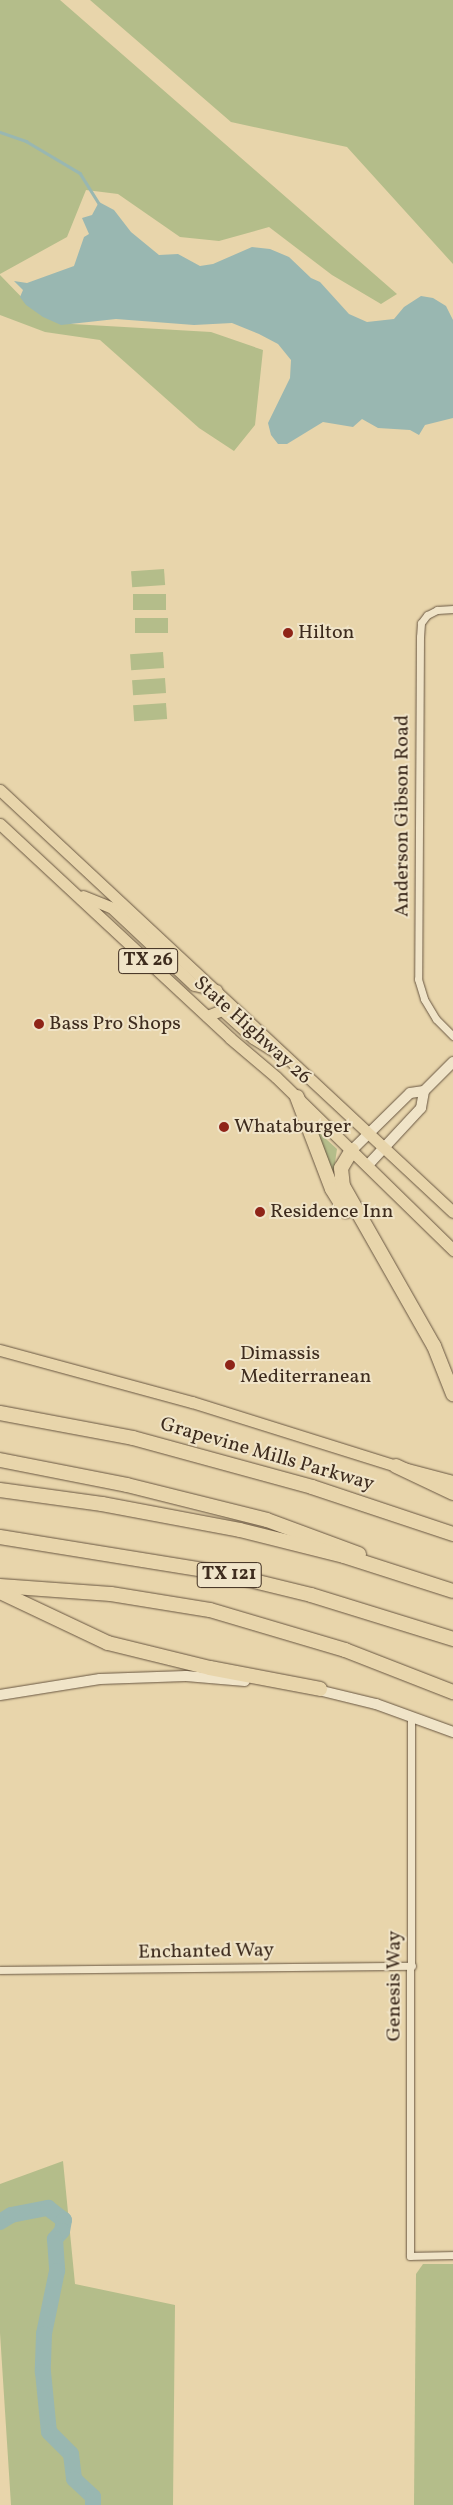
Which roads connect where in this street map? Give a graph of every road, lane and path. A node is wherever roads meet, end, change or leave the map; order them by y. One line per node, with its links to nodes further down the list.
1 (453, 609): 7 (street, Anderson Gibson Road)
2 (0, 790): 5 (main road, State Highway 26 / TX 26)
3 (0, 824): 4 (main road, State Highway 26 / TX 26)
4 (76, 893): 5 (main road); 6 (main road, State Highway 26 / TX 26)
5 (216, 990): 8 (main road, State Highway 26 / TX 26)
6 (207, 1016): 8 (main road); 11 (main road, State Highway 26 / TX 26)
7 (453, 1036)
8 (290, 1059): 12 (main road, State Highway 26 / TX 26)
9 (453, 1062): 10 (main road)
10 (424, 1091): 12 (main road); 13 (main road)
11 (297, 1097): 14 (main road, State Highway 26 / TX 26); 18 (highway)
12 (369, 1133): 13 (main road, State Highway 26 / TX 26); 14 (main road)
13 (385, 1147): 15 (main road); 16 (main road, State Highway 26 / TX 26)
14 (352, 1150): 15 (main road, State Highway 26 / TX 26); 18 (highway)
15 (368, 1165): 17 (main road, State Highway 26 / TX 26)
16 (453, 1212)
17 (453, 1250)
18 (384, 1262): 20 (highway)
19 (0, 1350): 25 (main road)
20 (451, 1391)
21 (0, 1413): 23 (highway)
22 (0, 1420): 23 (highway)
23 (67, 1427): 29 (highway, Grapevine Mills Parkway)
24 (0, 1460): 31 (highway)
25 (396, 1466): 26 (main road); 28 (highway)
26 (453, 1480)
27 (0, 1490): 31 (highway, TX 121)
28 (453, 1492)
29 (453, 1534)
30 (0, 1537): 35 (highway, TX 121)
31 (389, 1569): 33 (highway, TX 121)
32 (0, 1586): 37 (highway)
33 (453, 1591)
34 (0, 1592): 36 (highway)
35 (453, 1639)
36 (320, 1689): 38 (main road); 39 (main road)
37 (453, 1692)
38 (0, 1695)
39 (411, 1717): 40 (main road); 41 (street, Genesis Way)
40 (453, 1732)
41 (412, 1966): 42 (street, Enchanted Way); 43 (street, Genesis Way)
42 (0, 1970)
43 (453, 2255)

